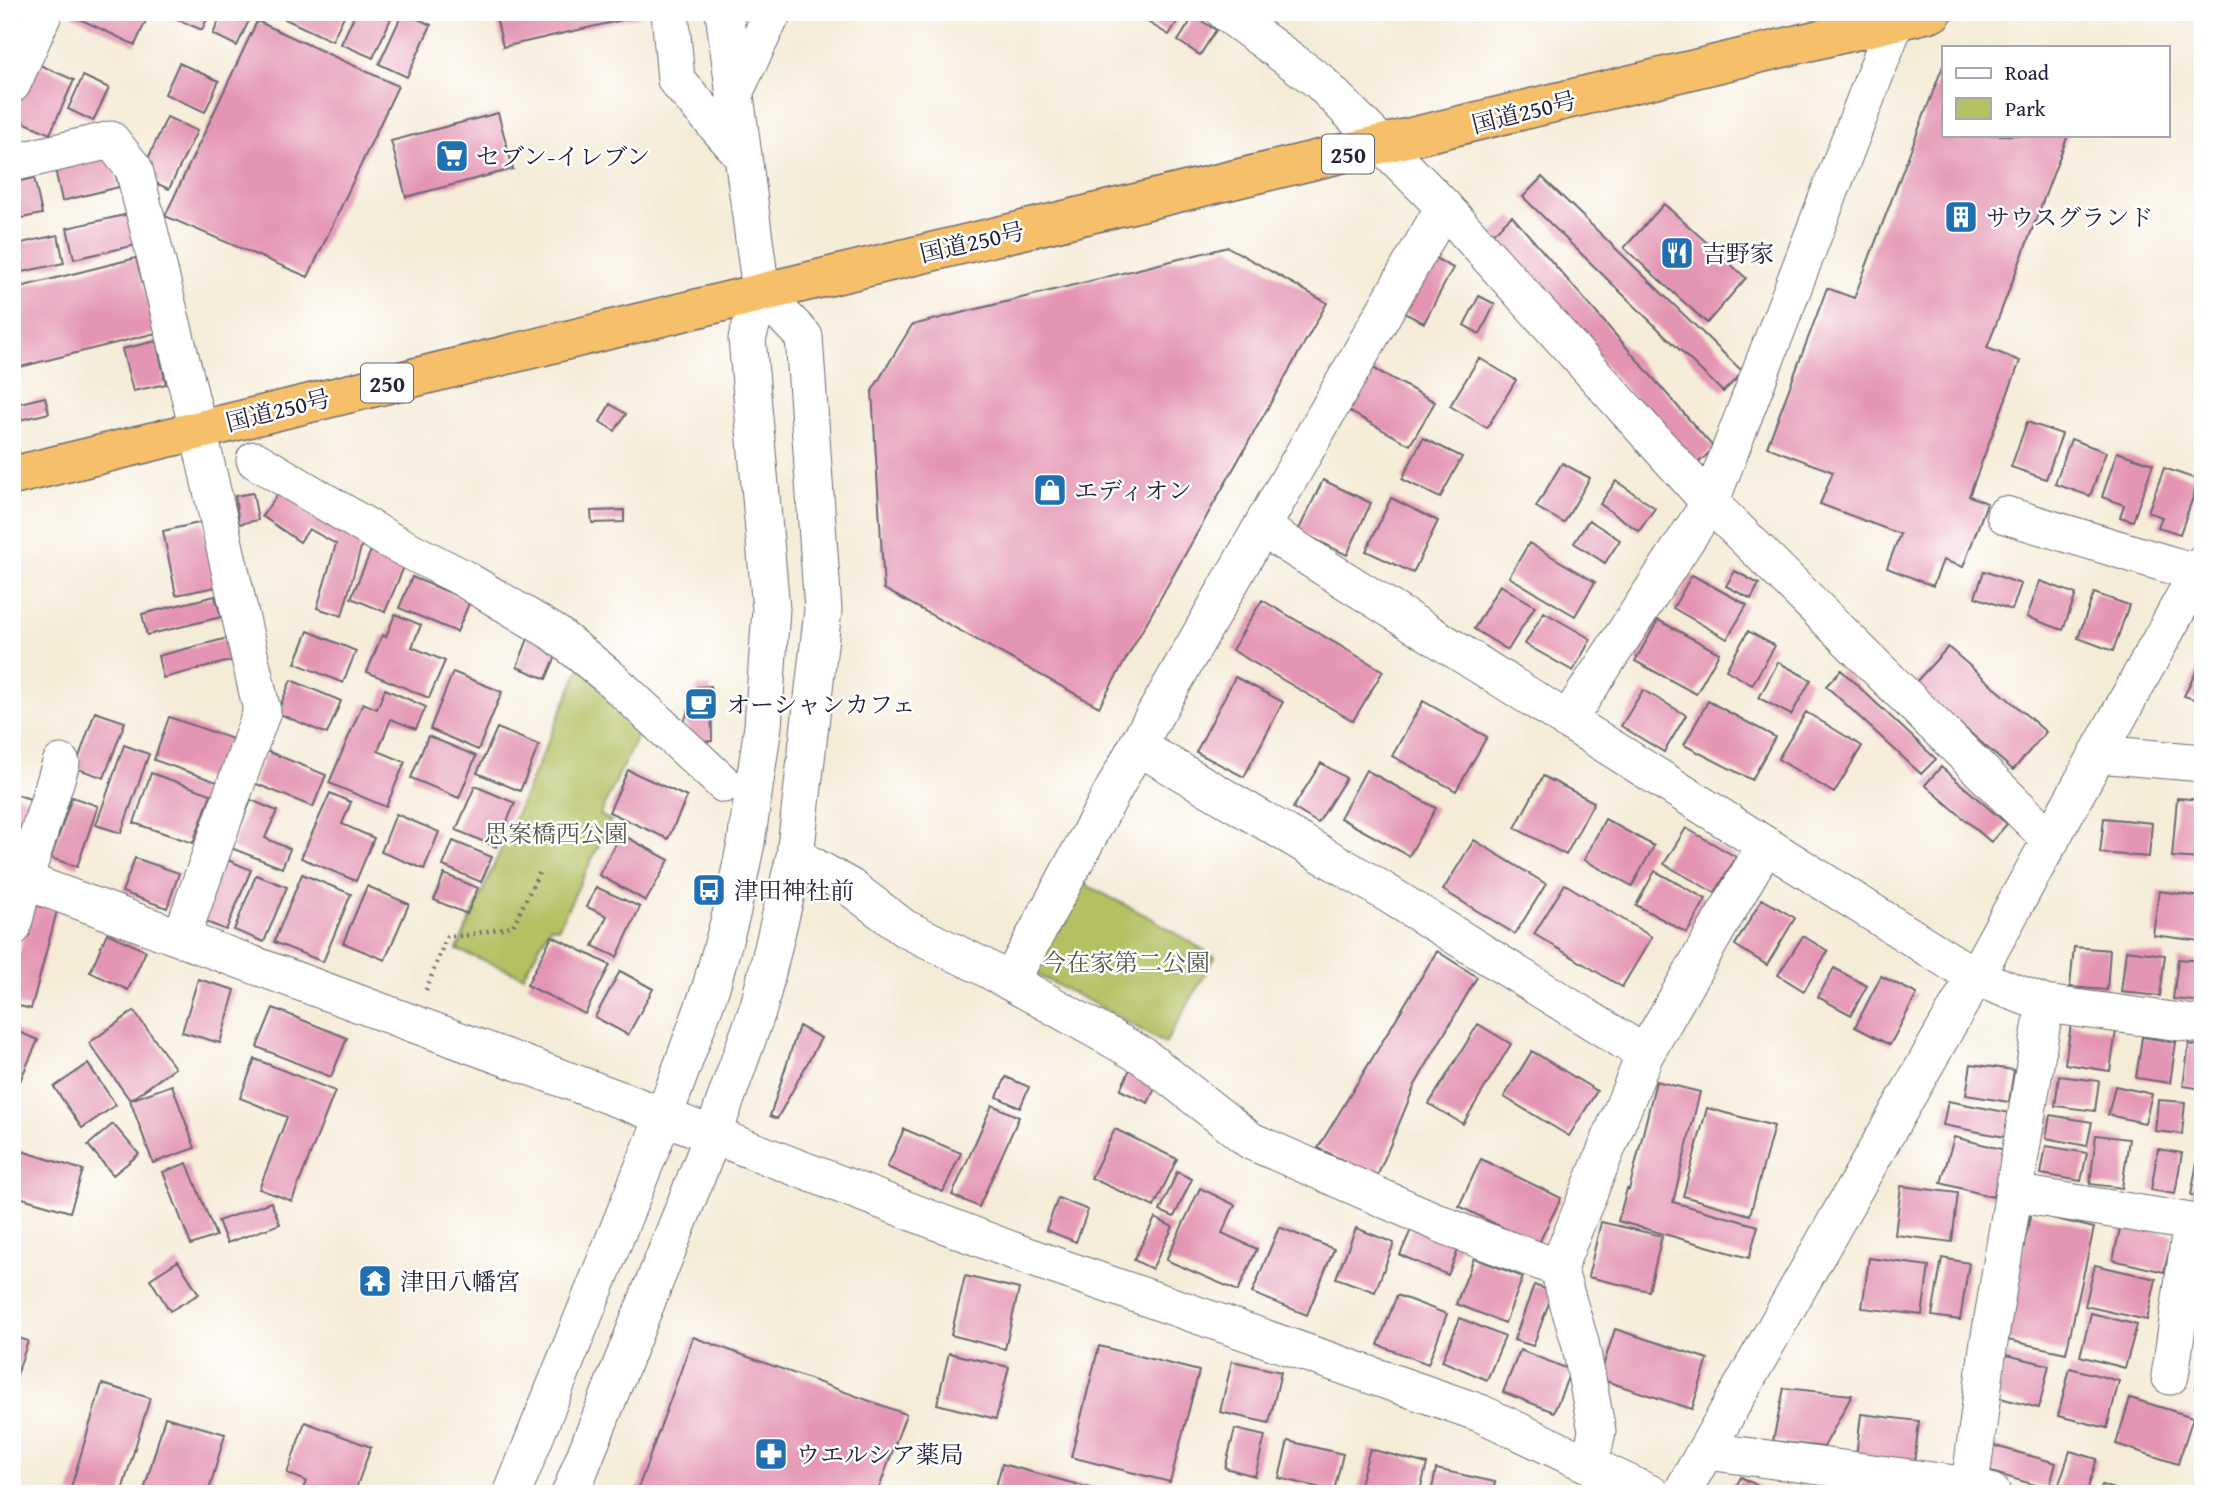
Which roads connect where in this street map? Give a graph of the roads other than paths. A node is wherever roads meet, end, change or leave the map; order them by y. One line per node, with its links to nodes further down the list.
1 (44, 12): 8 (street)
2 (670, 12): 11 (street)
3 (724, 12): 9 (street)
4 (773, 12): 9 (street)
5 (1225, 12): 10 (street)
6 (1933, 12): 7 (highway, 国道250号 / 250)
7 (1897, 18): 10 (highway, 国道250号 / 250); 18 (street)
8 (12, 84)
9 (735, 91): 11 (street)
10 (1381, 146): 13 (street); 14 (highway, 国道250号 / 250)
11 (743, 156): 14 (street)
12 (12, 163): 15 (street)
13 (1444, 207): 18 (street); 20 (street)
14 (761, 292): 15 (highway, 国道250号 / 250); 30 (street); 39 (street)
15 (198, 429): 17 (highway, 国道250号 / 250); 33 (street)
16 (255, 460): 27 (street)
17 (12, 476)
18 (1710, 503): 22 (street); 28 (street)
19 (2005, 515): 21 (street)
20 (1262, 528): 22 (street); 23 (street)
21 (2200, 568): 24 (street)
22 (1567, 721): 29 (street)
23 (1136, 746): 35 (street); 38 (street)
24 (2098, 754): 25 (street); 28 (street)
25 (2203, 763)
26 (61, 764): 31 (street)
27 (724, 784)
28 (2052, 840): 34 (street)
29 (1765, 846): 34 (street); 38 (street)
30 (795, 856): 35 (street); 40 (street)
31 (18, 878): 32 (street); 33 (street)
32 (12, 928)
33 (181, 938): 39 (street)
34 (1975, 977): 36 (street); 45 (street)
35 (1010, 982): 43 (street)
36 (2045, 1004): 37 (street); 41 (street)
37 (2203, 1025)
38 (1645, 1054): 43 (street)
39 (664, 1116): 40 (street); 48 (street)
40 (713, 1135): 46 (street); 49 (street)
41 (2014, 1193): 42 (street); 47 (street)
42 (2197, 1223): 44 (street)
43 (1558, 1268): 46 (street)
44 (2170, 1376)
45 (1707, 1451): 47 (street); 51 (street)
46 (1590, 1465): 50 (street)
47 (1982, 1490)
48 (512, 1494)
49 (570, 1494)
50 (1651, 1494)
51 (1681, 1494)

